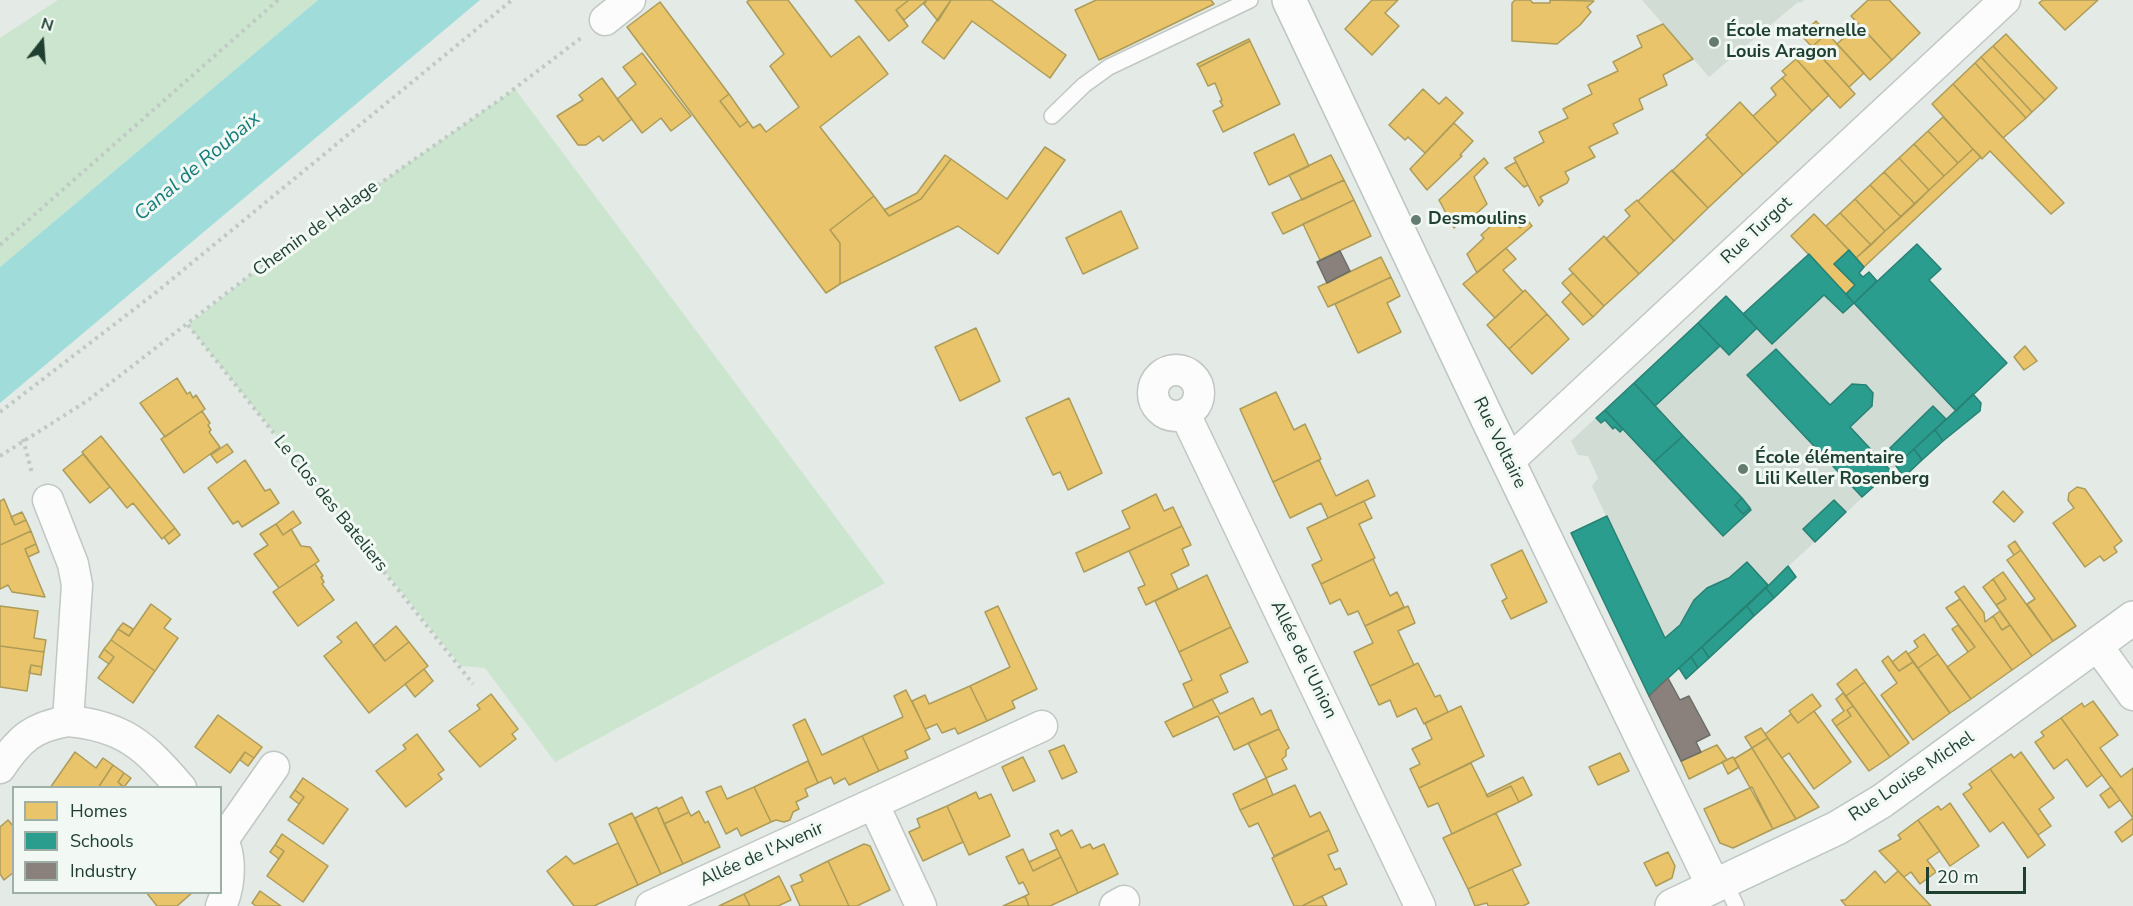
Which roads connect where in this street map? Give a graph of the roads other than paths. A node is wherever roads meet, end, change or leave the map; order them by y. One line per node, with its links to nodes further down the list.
1 (630, 0): 5 (street)
2 (1250, 0): 6 (lane)
3 (1289, 0): 8 (street, Rue Voltaire)
4 (2005, 0): 8 (street, Rue Turgot)
5 (605, 20)
6 (1052, 116)
7 (1185, 414): 24 (street, Allée de l'Union)
8 (1508, 462): 20 (street, Rue Voltaire)
9 (48, 500): 13 (street)
10 (2133, 618): 11 (street, Rue Louise Michel)
11 (2096, 644): 12 (street); 20 (street, Rue Louise Michel)
12 (2133, 695)
13 (68, 721): 16 (street); 17 (street)
14 (1042, 726): 18 (street, Allée de l'Avenir)
15 (274, 767): 19 (street)
16 (0, 768)
17 (179, 786)
18 (874, 805): 22 (street, Allée de l'Avenir); 23 (street)
19 (222, 838): 21 (street)
20 (1724, 890): 25 (street, Rue Louise Michel)
21 (221, 906)
22 (651, 906)
23 (921, 906)
24 (1420, 906)
25 (1672, 906)

